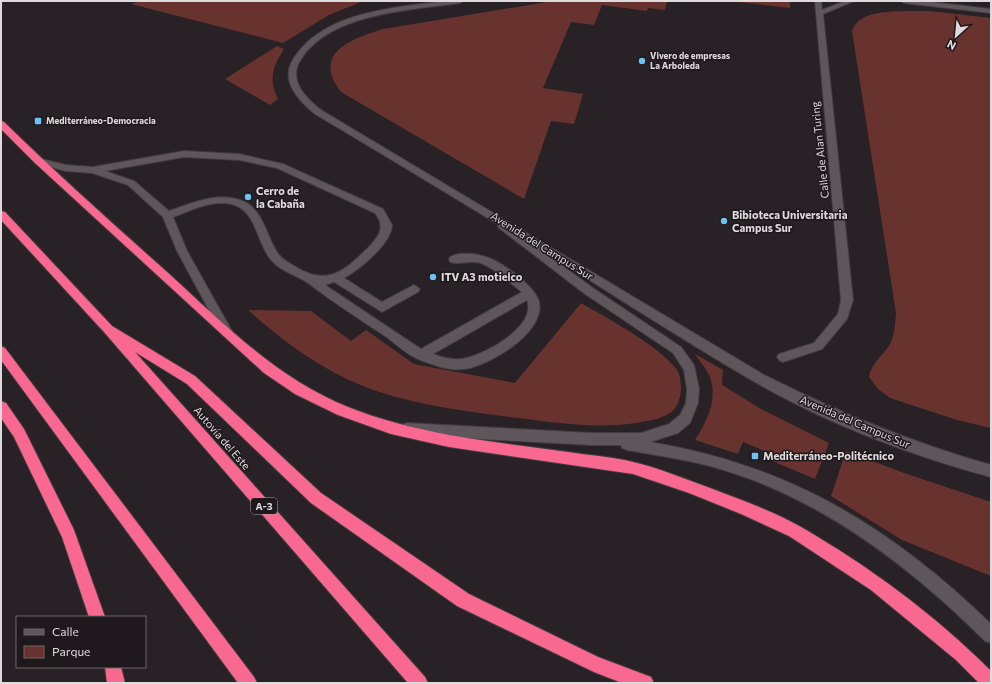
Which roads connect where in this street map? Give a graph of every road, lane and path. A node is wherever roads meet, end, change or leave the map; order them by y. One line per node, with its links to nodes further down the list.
1 (460, 1): 10 (street, Avenida del Campus Sur)
2 (818, 1): 6 (street, Calle de Alan Turing)
3 (851, 1): 6 (street)
4 (904, 1): 5 (street)
5 (991, 11)
6 (820, 13): 22 (street, Calle de Alan Turing)
7 (1, 124): 8 (highway)
8 (38, 161): 9 (street); 19 (highway)
9 (92, 170): 12 (street); 14 (street)
10 (478, 207): 25 (street); 26 (street, Avenida del Campus Sur)
11 (1, 214): 18 (highway, Autovía del Este / A-3)
12 (167, 214): 15 (street); 19 (street)
13 (454, 259): 17 (street)
14 (336, 278): 15 (street); 16 (street)
15 (311, 280): 21 (street)
16 (414, 289)
17 (530, 293): 21 (street); 21 (street)
18 (108, 329): 32 (highway, Autovía del Este / A-3); 33 (highway)
19 (227, 333): 24 (highway)
20 (1, 351): 31 (highway)
21 (421, 355)
22 (783, 357)
23 (1, 408): 27 (highway)
24 (392, 428): 25 (street); 34 (highway)
25 (592, 439): 28 (street)
26 (991, 471)
27 (97, 616)
28 (991, 635)
29 (113, 668): 30 (highway)
30 (116, 683)
31 (248, 683)
32 (420, 683)
33 (645, 683)
34 (991, 683)

